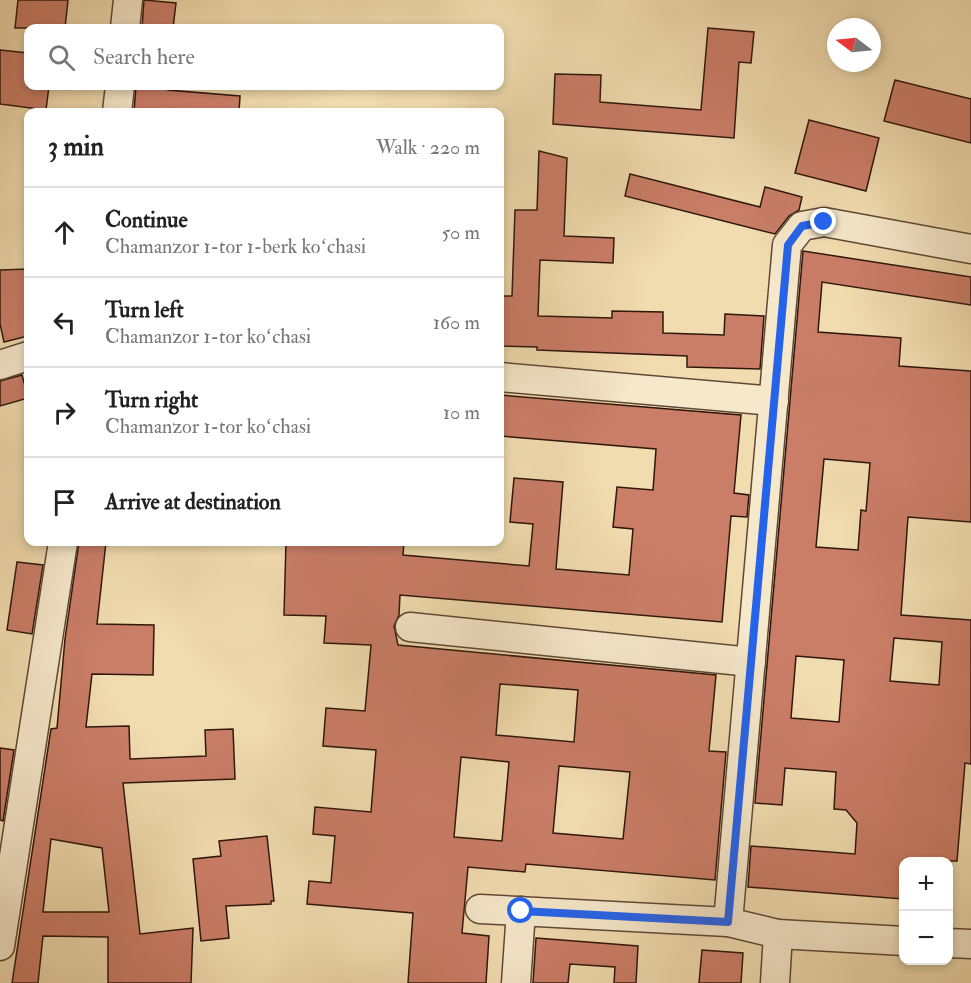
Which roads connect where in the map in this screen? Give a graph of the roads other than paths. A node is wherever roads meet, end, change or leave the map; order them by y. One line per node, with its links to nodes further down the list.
1 (128, 0): 2 (street)
2 (125, 24)
3 (120, 90): 4 (street)
4 (117, 108)
5 (971, 249): 9 (street)
6 (24, 357): 7 (street)
7 (0, 364)
8 (504, 378): 9 (street)
9 (774, 401): 12 (street)
10 (62, 546): 20 (street)
11 (410, 627): 12 (street)
12 (751, 662): 15 (street)
13 (480, 909): 14 (street)
14 (521, 911): 15 (street); 21 (street)
15 (728, 922): 16 (street)
16 (778, 934): 17 (street); 22 (street)
17 (899, 941)
18 (953, 943): 19 (street)
19 (971, 945)
20 (0, 946)
21 (516, 983)
22 (774, 983)

